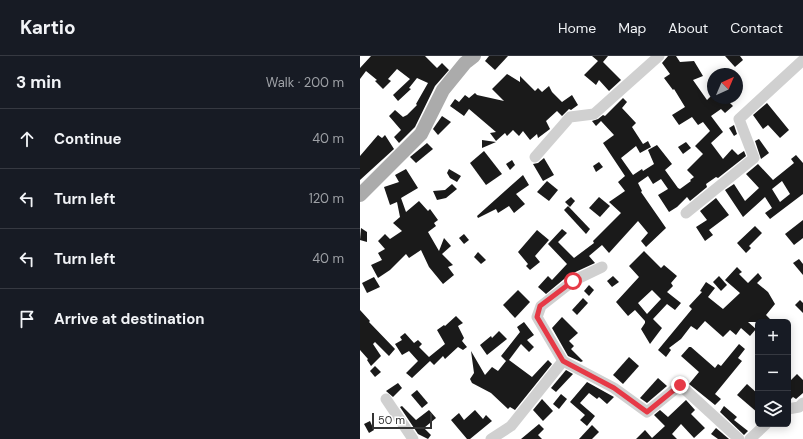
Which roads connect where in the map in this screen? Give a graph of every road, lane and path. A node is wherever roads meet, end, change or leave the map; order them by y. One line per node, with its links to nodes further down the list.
1 (474, 56): 5 (main road)
2 (659, 56): 4 (street)
3 (803, 60): 6 (street)
4 (535, 157)
5 (360, 195)
6 (686, 214)
7 (602, 267): 8 (street)
8 (563, 361): 14 (street); 15 (street)
9 (386, 399): 13 (street)
10 (803, 403): 11 (street)
11 (791, 408)
12 (763, 427): 16 (street)
13 (413, 439)
14 (491, 439)
15 (739, 439)
16 (750, 439)

